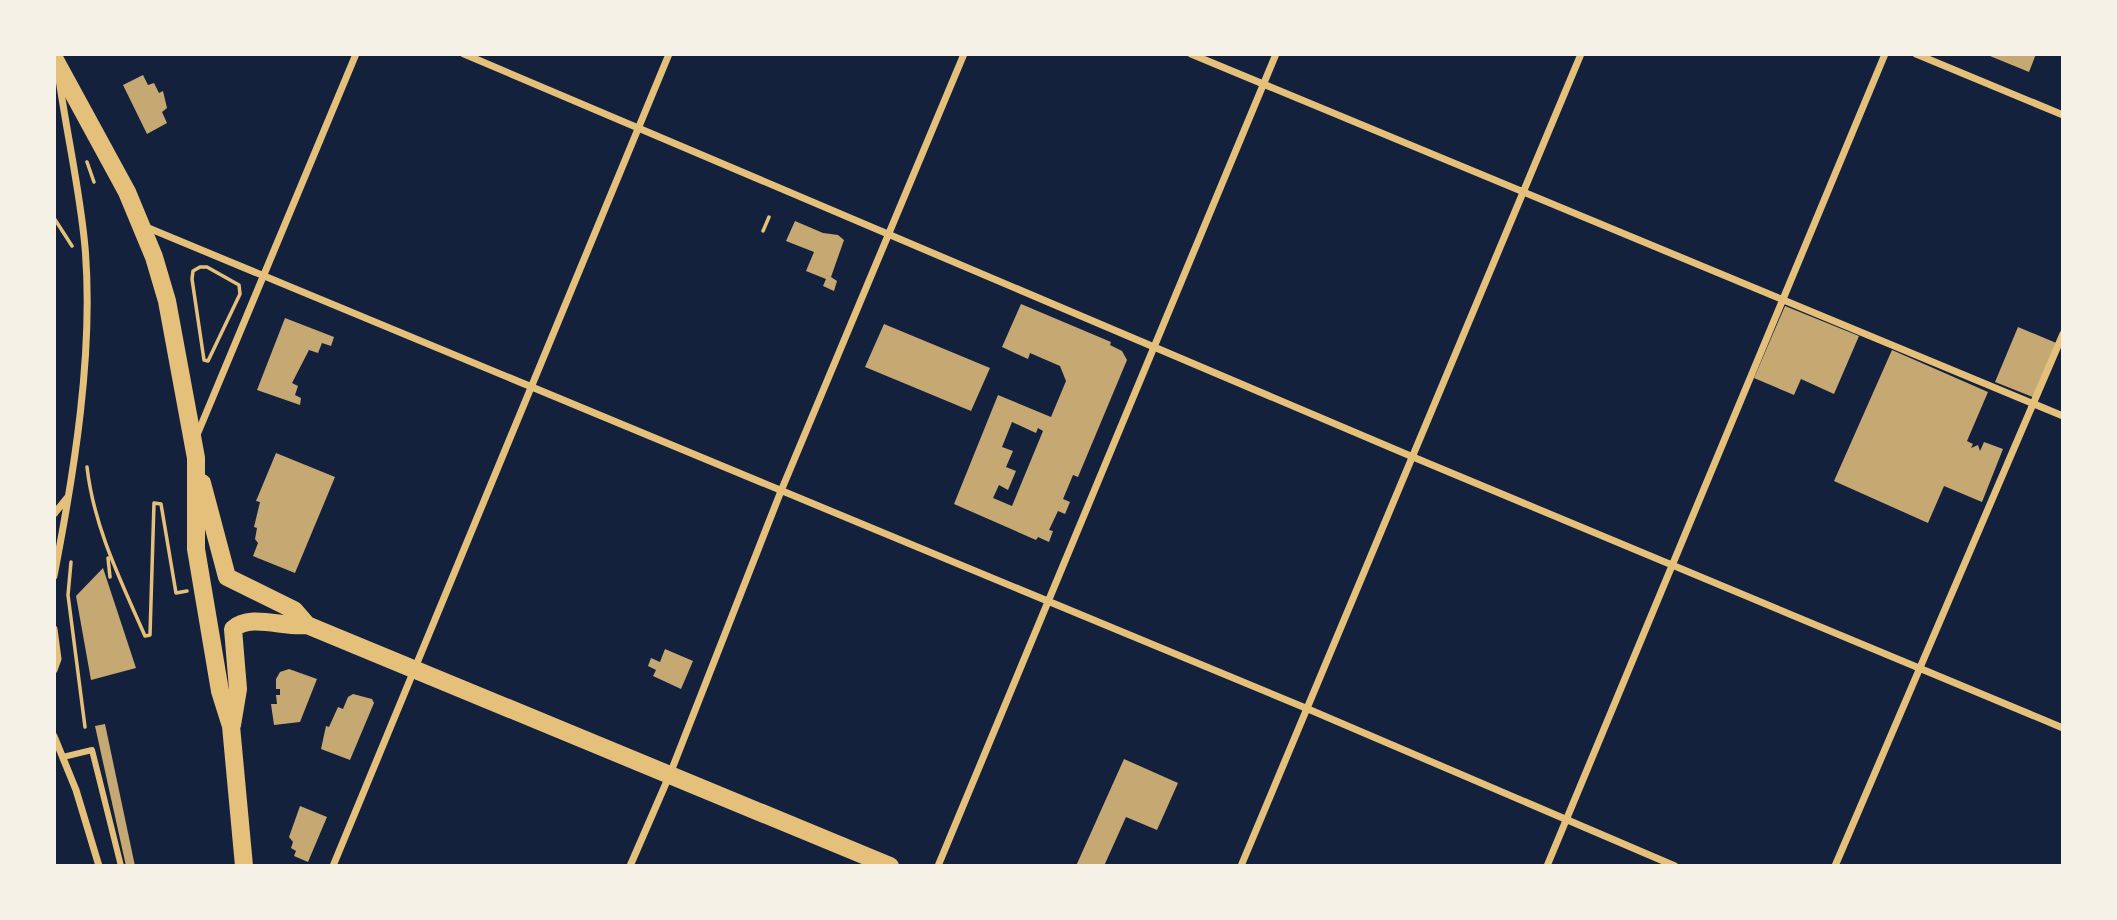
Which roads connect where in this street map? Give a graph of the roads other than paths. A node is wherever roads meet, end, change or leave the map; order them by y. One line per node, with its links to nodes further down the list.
1 (356, 54): 17 (street)
2 (464, 54): 13 (street)
3 (669, 54): 13 (street)
4 (964, 54): 16 (street)
5 (1191, 54): 11 (street)
6 (1276, 54): 11 (street)
7 (1581, 54): 14 (street)
8 (1885, 54): 18 (street)
9 (1916, 54): 12 (street)
10 (56, 58): 15 (main road); 27 (street)
11 (1263, 84): 14 (street); 20 (street)
12 (2063, 115)
13 (639, 127): 16 (street); 21 (street)
14 (1524, 192): 18 (street); 25 (street)
15 (142, 225): 17 (street); 24 (main road)
16 (889, 233): 20 (street); 26 (street)
17 (263, 276): 21 (street); 24 (street)
18 (1783, 300): 22 (street); 29 (street)
19 (2063, 334): 22 (street)
20 (1154, 346): 25 (street); 31 (street)
21 (531, 387): 26 (street); 34 (street)
22 (2033, 403): 23 (street); 35 (street)
23 (2063, 416)
24 (195, 450): 32 (main road); 38 (main road)
25 (1413, 457): 29 (street); 37 (street)
26 (781, 491): 31 (street); 42 (street)
27 (67, 498): 28 (street); 30 (street)
28 (54, 514)
29 (1672, 565): 35 (street); 43 (street)
30 (54, 576)
31 (1048, 601): 37 (street); 50 (street)
32 (307, 625): 34 (main road); 38 (main road)
33 (54, 629): 36 (street)
34 (414, 668): 42 (main road); 47 (street)
35 (1920, 668): 39 (street); 54 (street)
36 (54, 670)
37 (1308, 709): 43 (street); 51 (street)
38 (231, 726): 46 (main road)
39 (2063, 728)
40 (54, 736): 41 (street)
41 (63, 757): 44 (street); 45 (street)
42 (670, 774): 48 (street); 49 (main road)
43 (1566, 820): 52 (street); 53 (street)
44 (99, 866)
45 (121, 866)
46 (244, 866)
47 (333, 866)
48 (630, 866)
49 (890, 866)
50 (938, 866)
51 (1241, 866)
52 (1547, 866)
53 (1675, 866)
54 (1835, 866)

